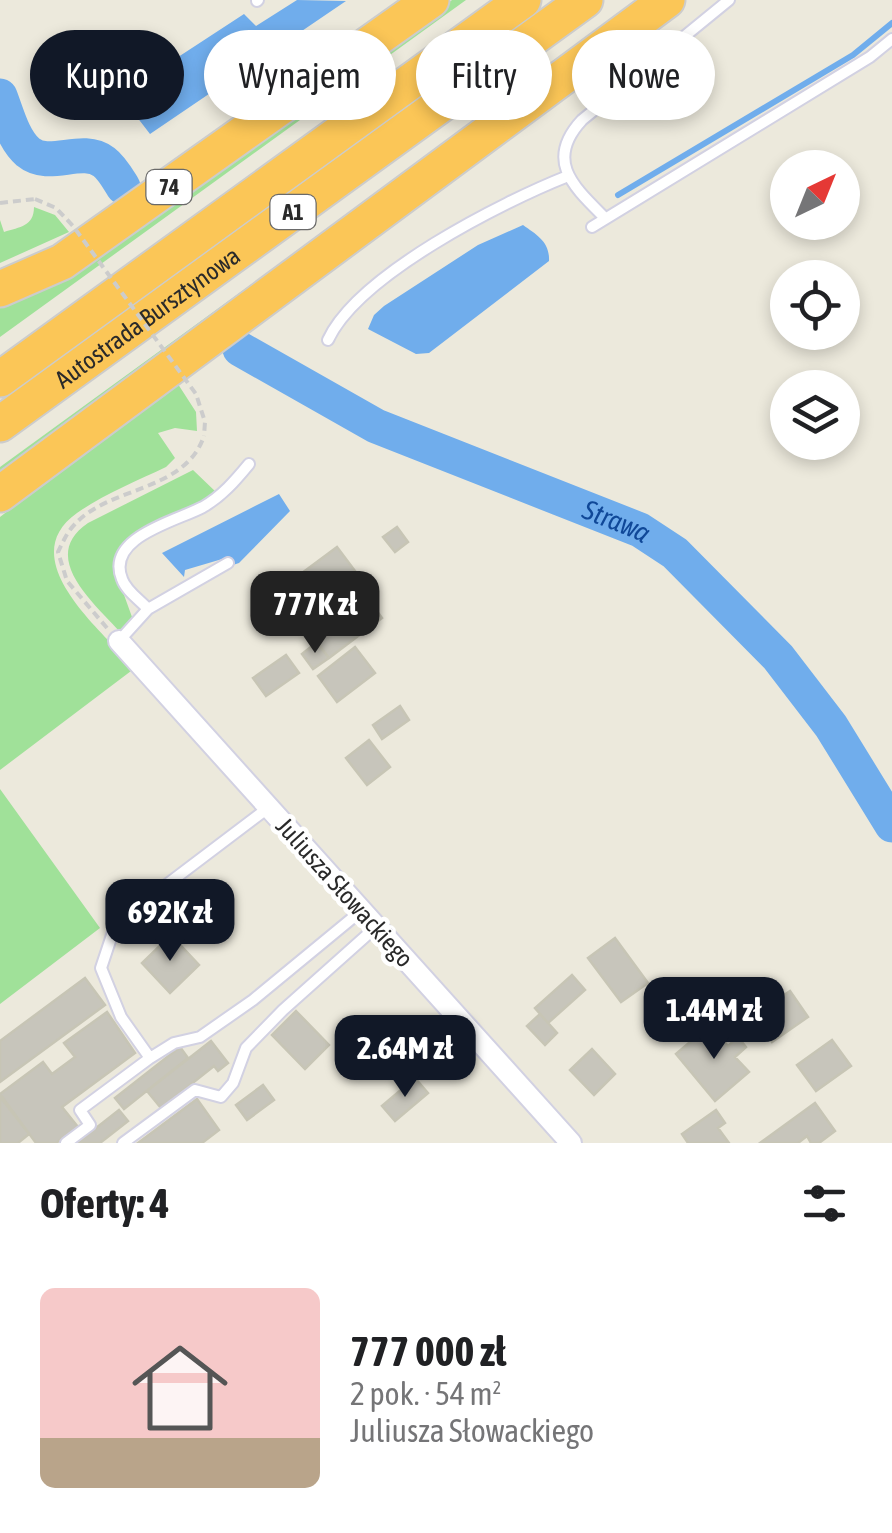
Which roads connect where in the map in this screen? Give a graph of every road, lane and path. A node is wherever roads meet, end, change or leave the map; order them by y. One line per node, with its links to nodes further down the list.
1 (431, 0): 11 (highway, 74)
2 (522, 0): 13 (highway, Autostrada Bursztynowa / A1)
3 (586, 0): 14 (highway, Autostrada Bursztynowa / A1)
4 (667, 0): 16 (highway)
5 (729, 0): 7 (lane)
6 (892, 39): 9 (lane)
7 (568, 176): 9 (lane); 12 (lane)
8 (0, 204): 19 (path, bridge)
9 (605, 218): 10 (lane)
10 (592, 227)
11 (4, 287)
12 (328, 340)
13 (0, 379)
14 (0, 424)
15 (249, 464): 18 (lane)
16 (0, 497)
17 (228, 563): 18 (lane)
18 (148, 609): 19 (lane)
19 (119, 641): 20 (street, Juliusza Słowackiego)
20 (268, 808): 21 (street, Juliusza Słowackiego); 23 (lane)
21 (361, 910): 22 (street, Juliusza Słowackiego); 23 (lane)
22 (376, 928): 25 (lane); 26 (street, Juliusza Słowackiego)
23 (150, 1058): 24 (lane)
24 (66, 1143)
25 (122, 1143)
26 (571, 1143)

